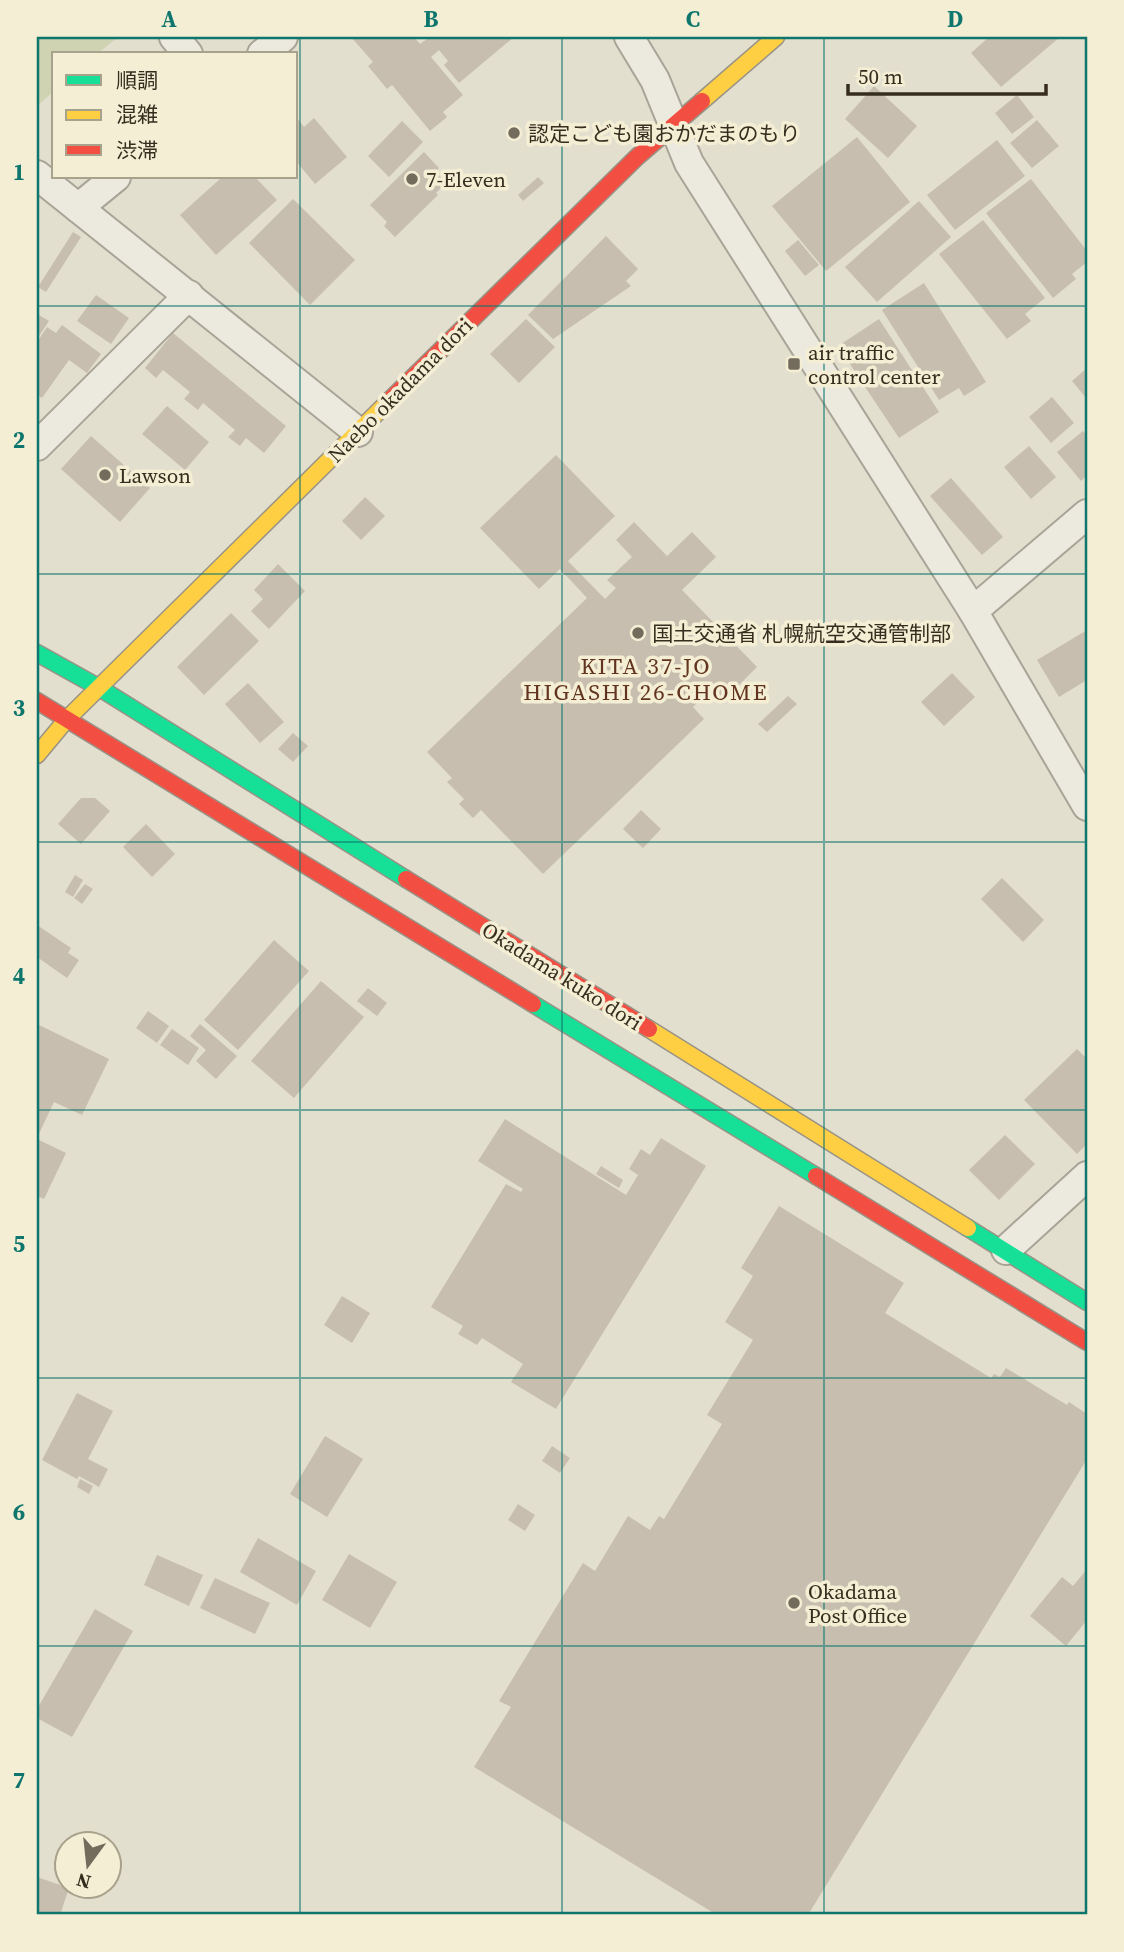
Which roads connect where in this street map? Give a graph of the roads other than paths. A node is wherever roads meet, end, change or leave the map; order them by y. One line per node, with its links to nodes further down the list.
1 (174, 37): 5 (street)
2 (283, 37): 6 (street)
3 (629, 37): 7 (street)
4 (776, 37): 7 (main road, Naebo okadama dori)
5 (186, 52)
6 (264, 52)
7 (672, 125): 13 (main road, Naebo okadama dori); 15 (street)
8 (37, 175): 10 (street)
9 (115, 178): 10 (street)
10 (78, 208): 11 (street)
11 (189, 295): 12 (street); 13 (street)
12 (42, 432)
13 (358, 432): 17 (main road, Naebo okadama dori)
14 (1087, 514): 15 (street)
15 (974, 611): 21 (street)
16 (37, 653): 17 (main road, Okadama kuko dori)
17 (98, 687): 19 (main road, Naebo okadama dori); 23 (main road, Okadama kuko dori)
18 (37, 701): 19 (main road, Okadama kuko dori)
19 (66, 719): 20 (main road, Naebo okadama dori); 25 (main road, Okadama kuko dori)
20 (37, 755)
21 (1087, 806)
22 (1087, 1176): 23 (street)
23 (1006, 1250): 24 (main road, Okadama kuko dori)
24 (1087, 1302)
25 (1087, 1342)

